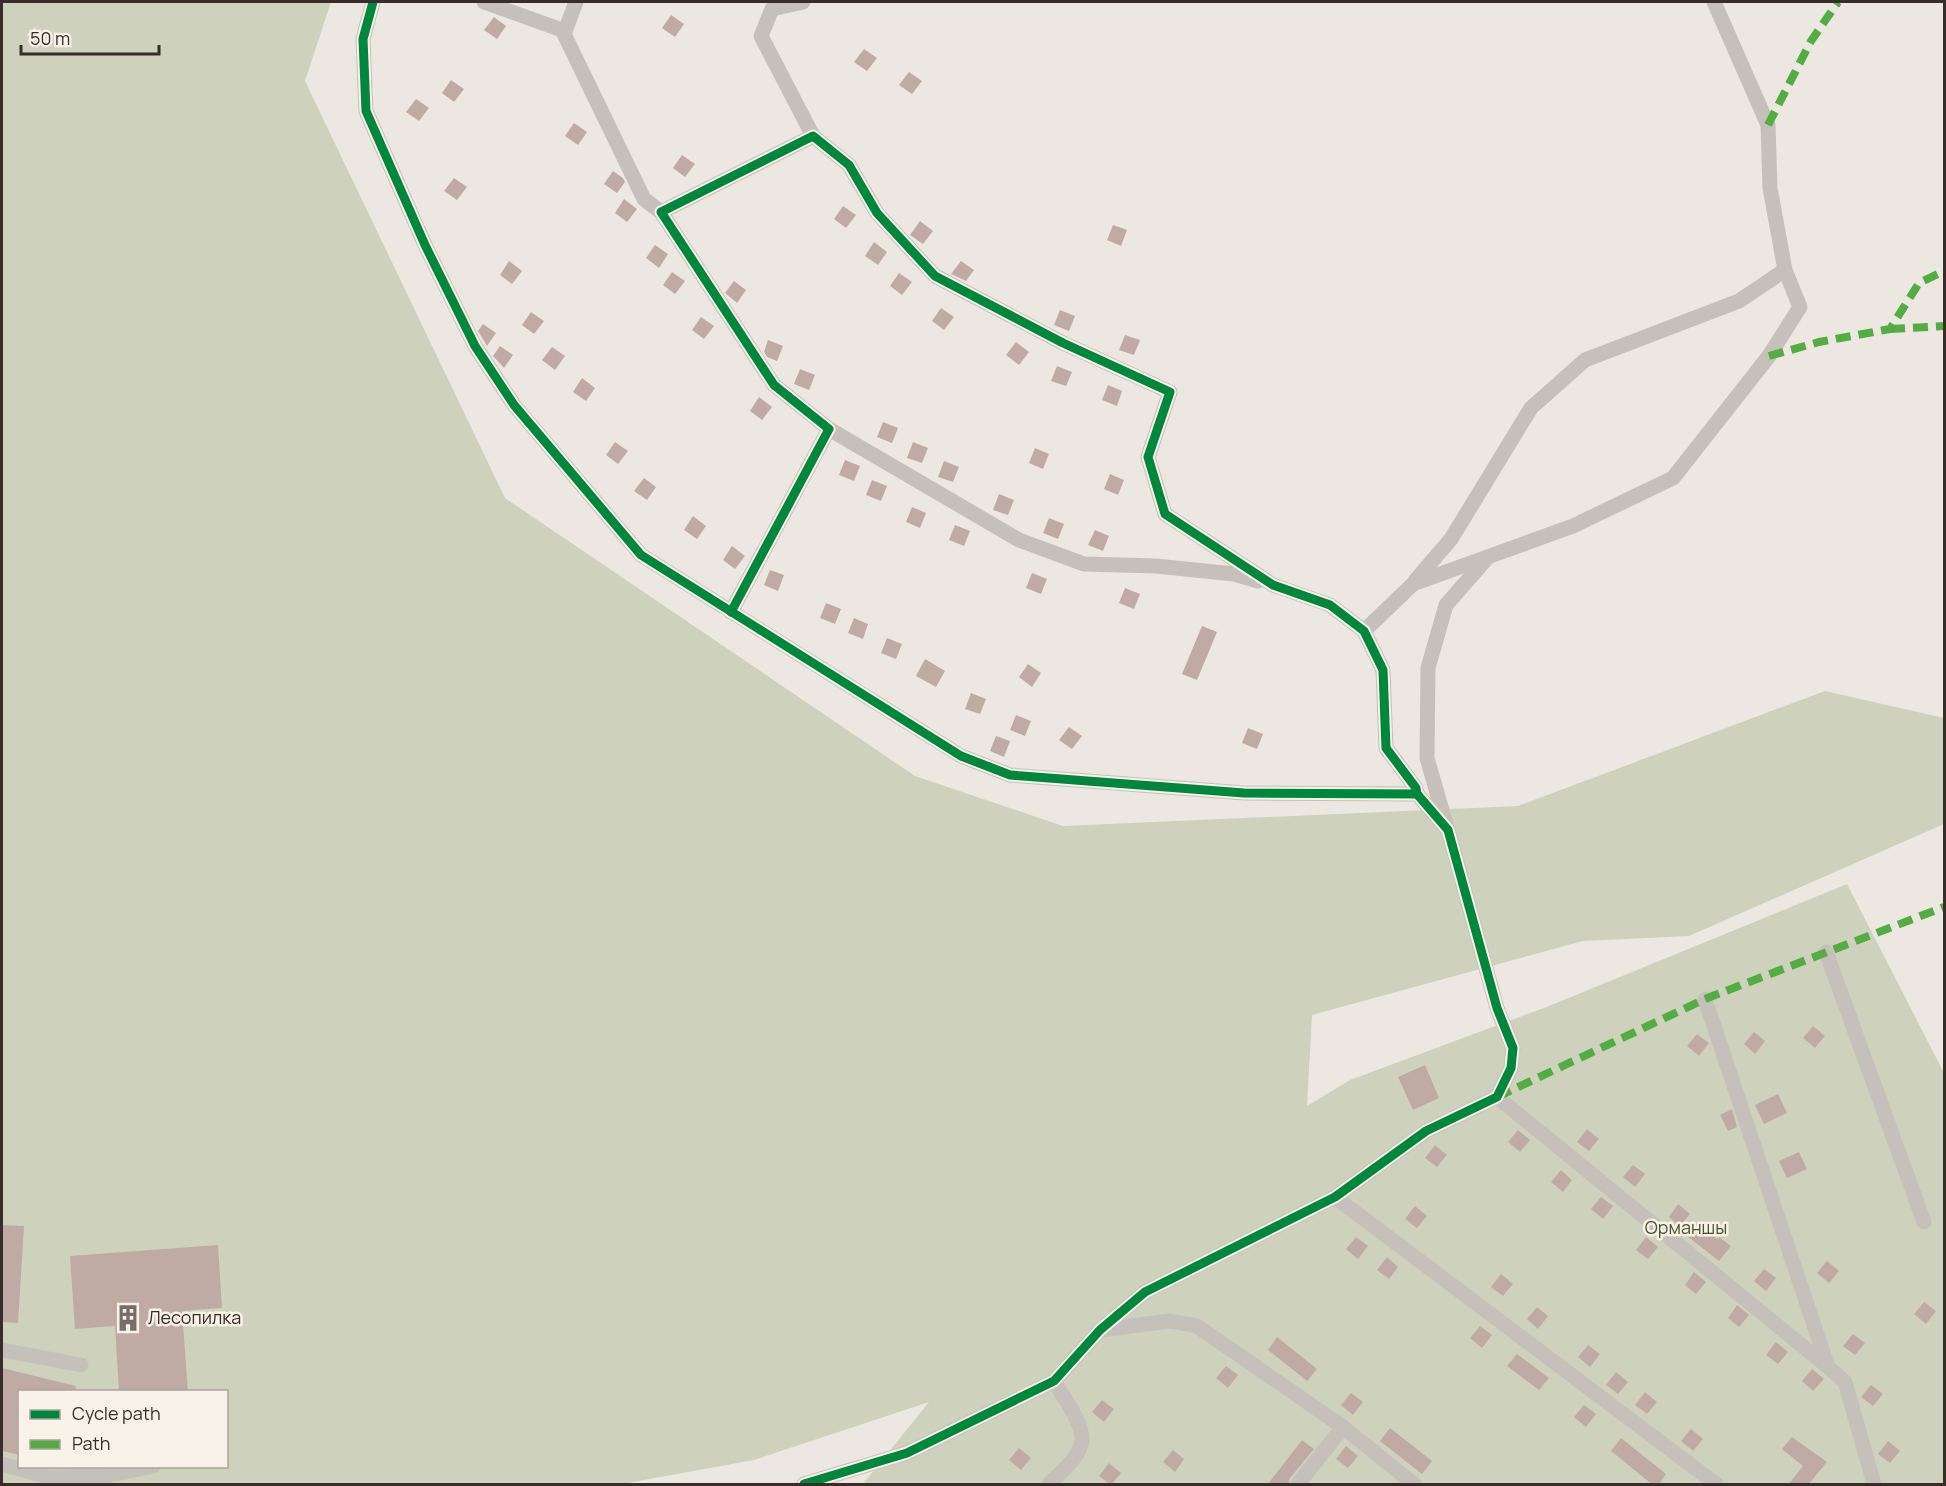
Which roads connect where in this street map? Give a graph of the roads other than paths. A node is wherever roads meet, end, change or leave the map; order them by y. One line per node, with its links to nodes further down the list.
1 (373, 2): 14 (street)
2 (483, 2): 6 (street)
3 (576, 2): 6 (street)
4 (803, 2): 7 (street)
5 (1714, 2): 9 (street)
6 (565, 31): 8 (street)
7 (813, 136): 8 (street); 13 (street)
8 (661, 213): 10 (street)
9 (1785, 270): 11 (street); 12 (street)
10 (829, 429): 13 (street); 14 (street)
11 (1488, 556): 12 (street); 17 (street)
12 (1413, 584): 15 (street)
13 (1273, 585): 15 (street)
14 (731, 612): 16 (street)
15 (1364, 630): 16 (street)
16 (1416, 794): 17 (street)
17 (1448, 830): 20 (street)
18 (1826, 952): 22 (street)
19 (1705, 999): 26 (street)
20 (1497, 1097): 21 (street); 26 (street)
21 (1335, 1197): 23 (street); 35 (street)
22 (1924, 1222)
23 (1100, 1330): 27 (street); 28 (street)
24 (2, 1350): 25 (street)
25 (81, 1365)
26 (1828, 1367): 36 (street)
27 (1054, 1381): 31 (street); 32 (street)
28 (1343, 1427): 33 (street); 34 (street)
29 (2, 1464): 30 (street)
30 (148, 1468)
31 (804, 1485)
32 (1049, 1485)
33 (1298, 1485)
34 (1414, 1485)
35 (1716, 1485)
36 (1874, 1485)

